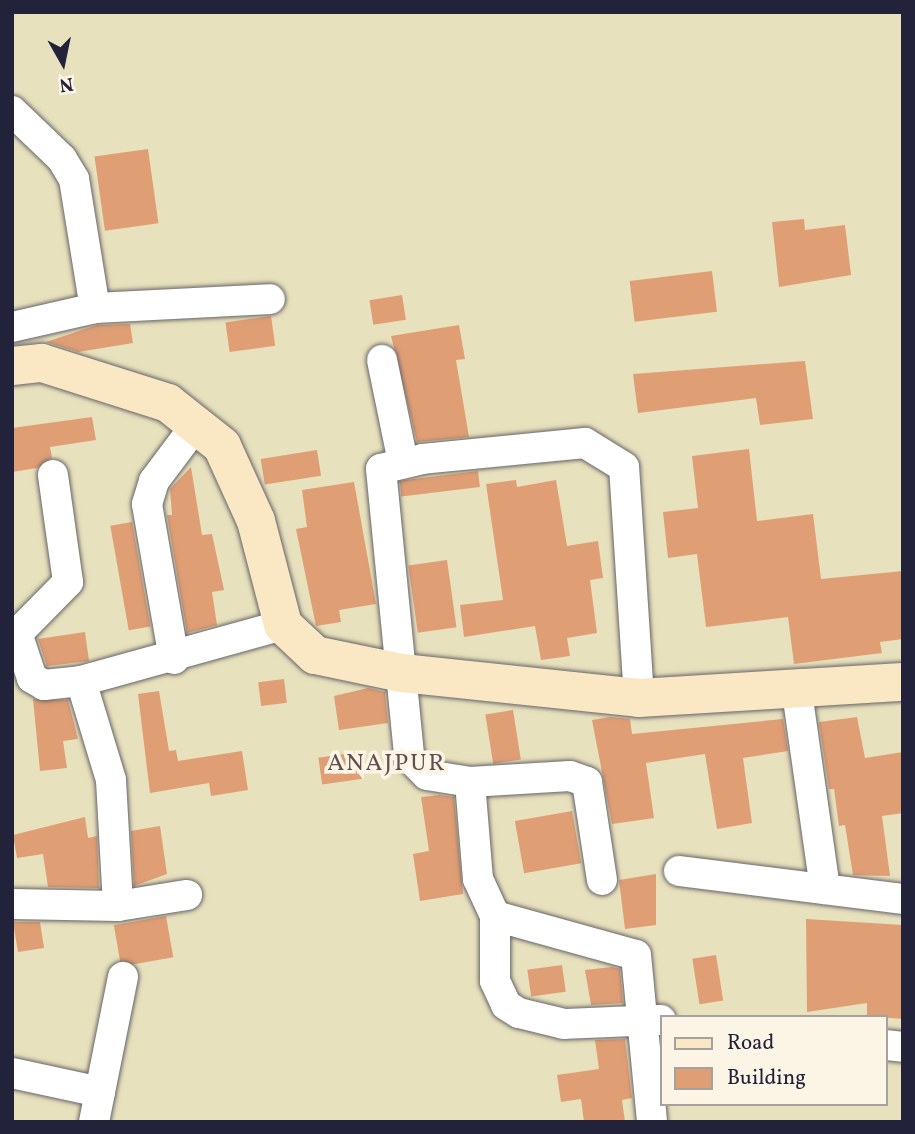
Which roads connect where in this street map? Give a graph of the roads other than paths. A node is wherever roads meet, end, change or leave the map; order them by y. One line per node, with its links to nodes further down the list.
1 (12, 111): 3 (street)
2 (270, 299): 3 (street)
3 (95, 308): 4 (street)
4 (12, 327)
5 (382, 360): 8 (street)
6 (12, 366): 7 (main road)
7 (196, 425): 10 (main road); 12 (street)
8 (403, 462): 13 (street); 17 (street)
9 (53, 475): 11 (street)
10 (283, 625): 12 (street); 13 (main road)
11 (16, 639): 14 (street)
12 (174, 659): 14 (street)
13 (402, 673): 17 (main road); 18 (street)
14 (80, 681): 25 (street)
15 (903, 682): 16 (main road)
16 (797, 692): 17 (main road); 21 (street)
17 (639, 698)
18 (470, 782): 20 (street); 26 (street)
19 (679, 871): 21 (street)
20 (602, 880)
21 (825, 889): 23 (street)
22 (187, 895): 25 (street)
23 (903, 899)
24 (12, 904): 25 (street)
25 (118, 906)
26 (495, 916): 28 (street); 28 (street)
27 (123, 977): 30 (street)
28 (652, 1019): 32 (street)
29 (12, 1073): 30 (street)
30 (100, 1092): 31 (street)
31 (94, 1122)
32 (652, 1122)

